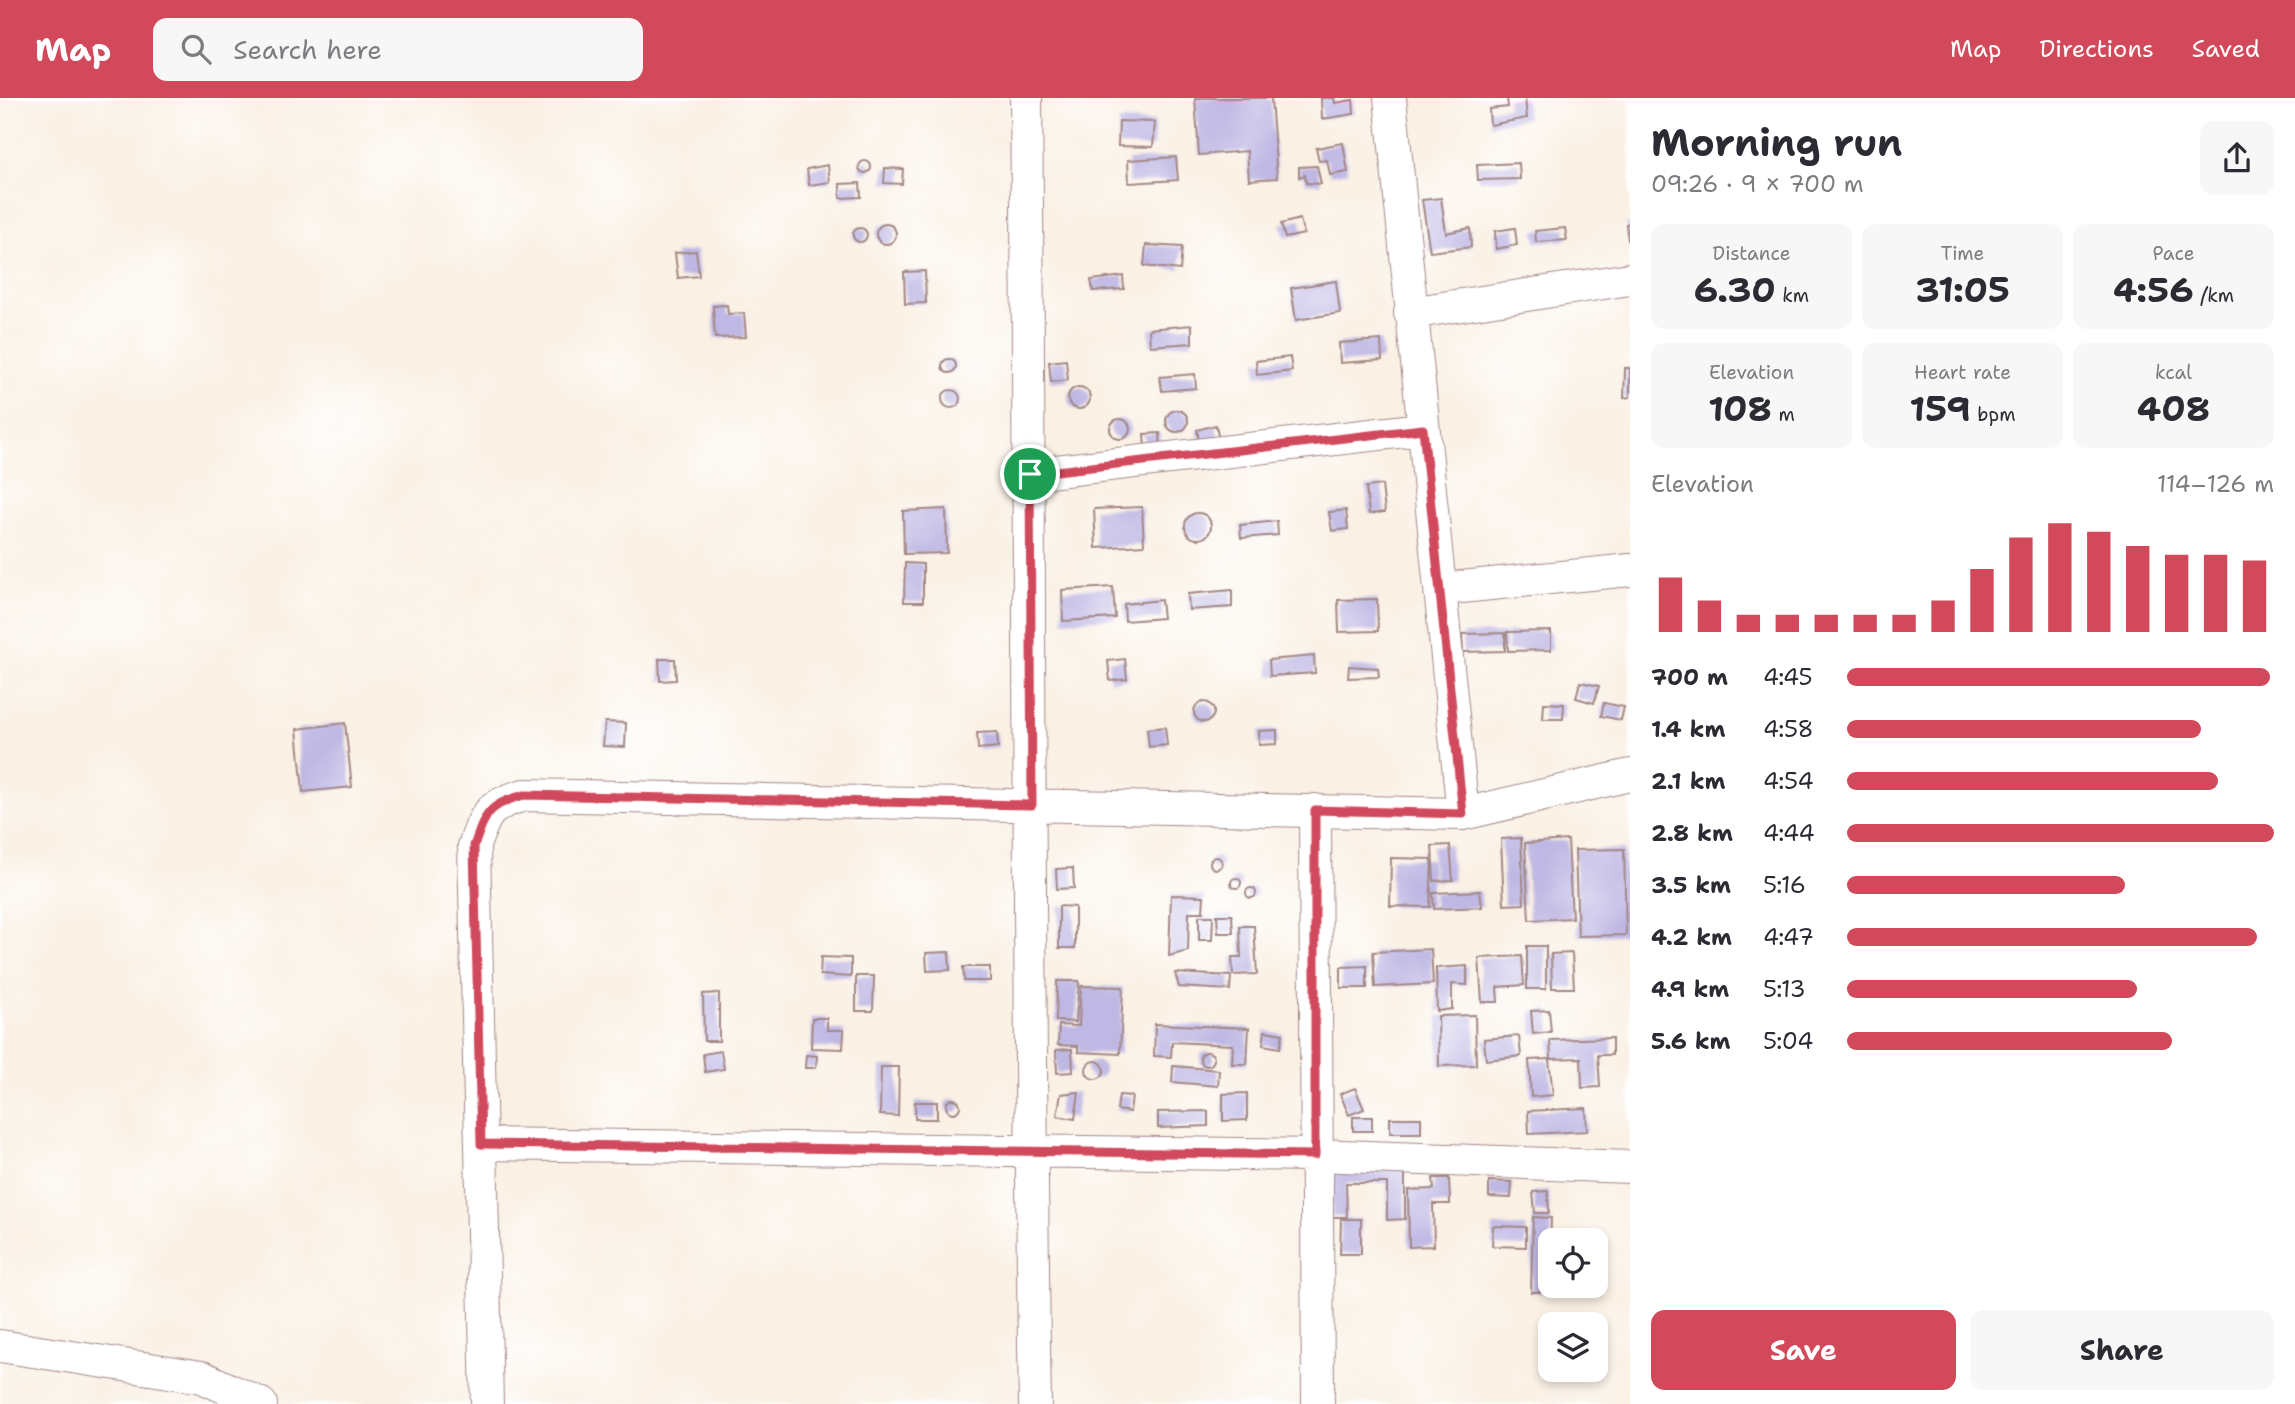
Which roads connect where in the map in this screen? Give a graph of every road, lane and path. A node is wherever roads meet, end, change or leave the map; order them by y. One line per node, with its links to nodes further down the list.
1 (1026, 98): 6 (street)
2 (1390, 98): 4 (street)
3 (1630, 279): 4 (street)
4 (1410, 313): 5 (street)
5 (1423, 429): 6 (street); 8 (street)
6 (1030, 474): 10 (street)
7 (1630, 570): 8 (street)
8 (1442, 589): 12 (street)
9 (1630, 775): 12 (street)
10 (1032, 805): 11 (street); 13 (street); 14 (street)
11 (1315, 810): 12 (street); 15 (street)
12 (1463, 814)
13 (481, 1144): 14 (street); 19 (street)
14 (1031, 1152): 15 (street); 20 (street)
15 (1315, 1155): 16 (street); 21 (street)
16 (1630, 1167)
17 (0, 1346): 18 (street)
18 (261, 1404)
19 (487, 1404)
20 (1035, 1404)
21 (1318, 1404)

